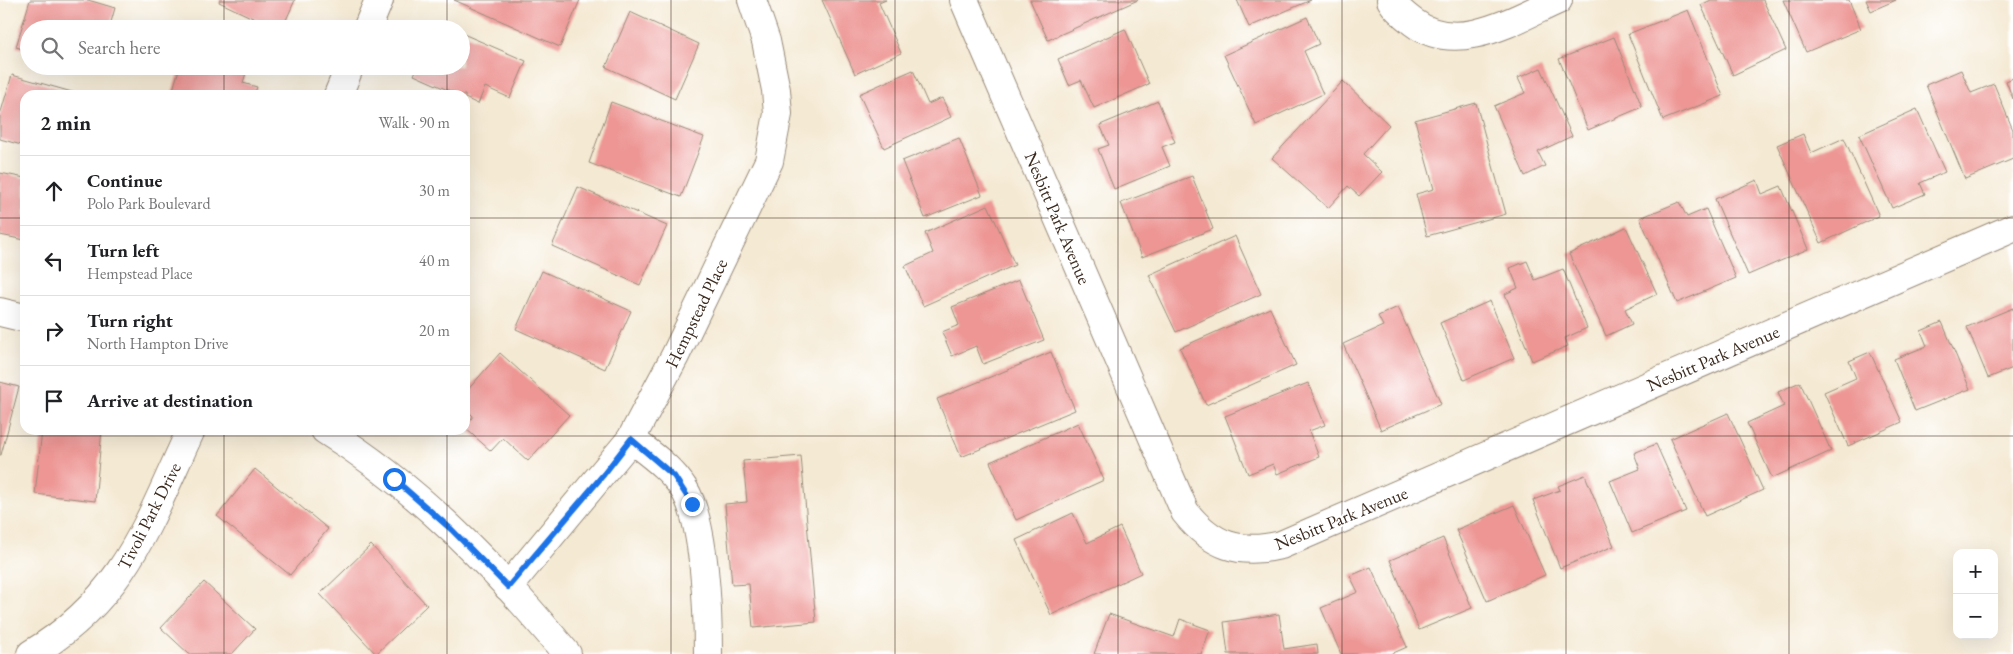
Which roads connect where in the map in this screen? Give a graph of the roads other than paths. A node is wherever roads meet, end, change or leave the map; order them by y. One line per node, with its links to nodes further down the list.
1 (379, 0): 6 (street)
2 (752, 0): 14 (street, Hempstead Place)
3 (964, 0): 9 (street, Nesbitt Park Avenue)
4 (1391, 0): 5 (street)
5 (1558, 0)
6 (371, 20)
7 (346, 75): 8 (street)
8 (340, 90)
9 (2013, 228)
10 (0, 312): 11 (street)
11 (20, 317)
12 (189, 435): 17 (street, Tivoli Park Drive)
13 (332, 435): 15 (street)
14 (631, 439): 15 (street, Hempstead Place); 16 (street)
15 (508, 587): 18 (street)
16 (708, 646)
17 (31, 654)
18 (567, 654)

